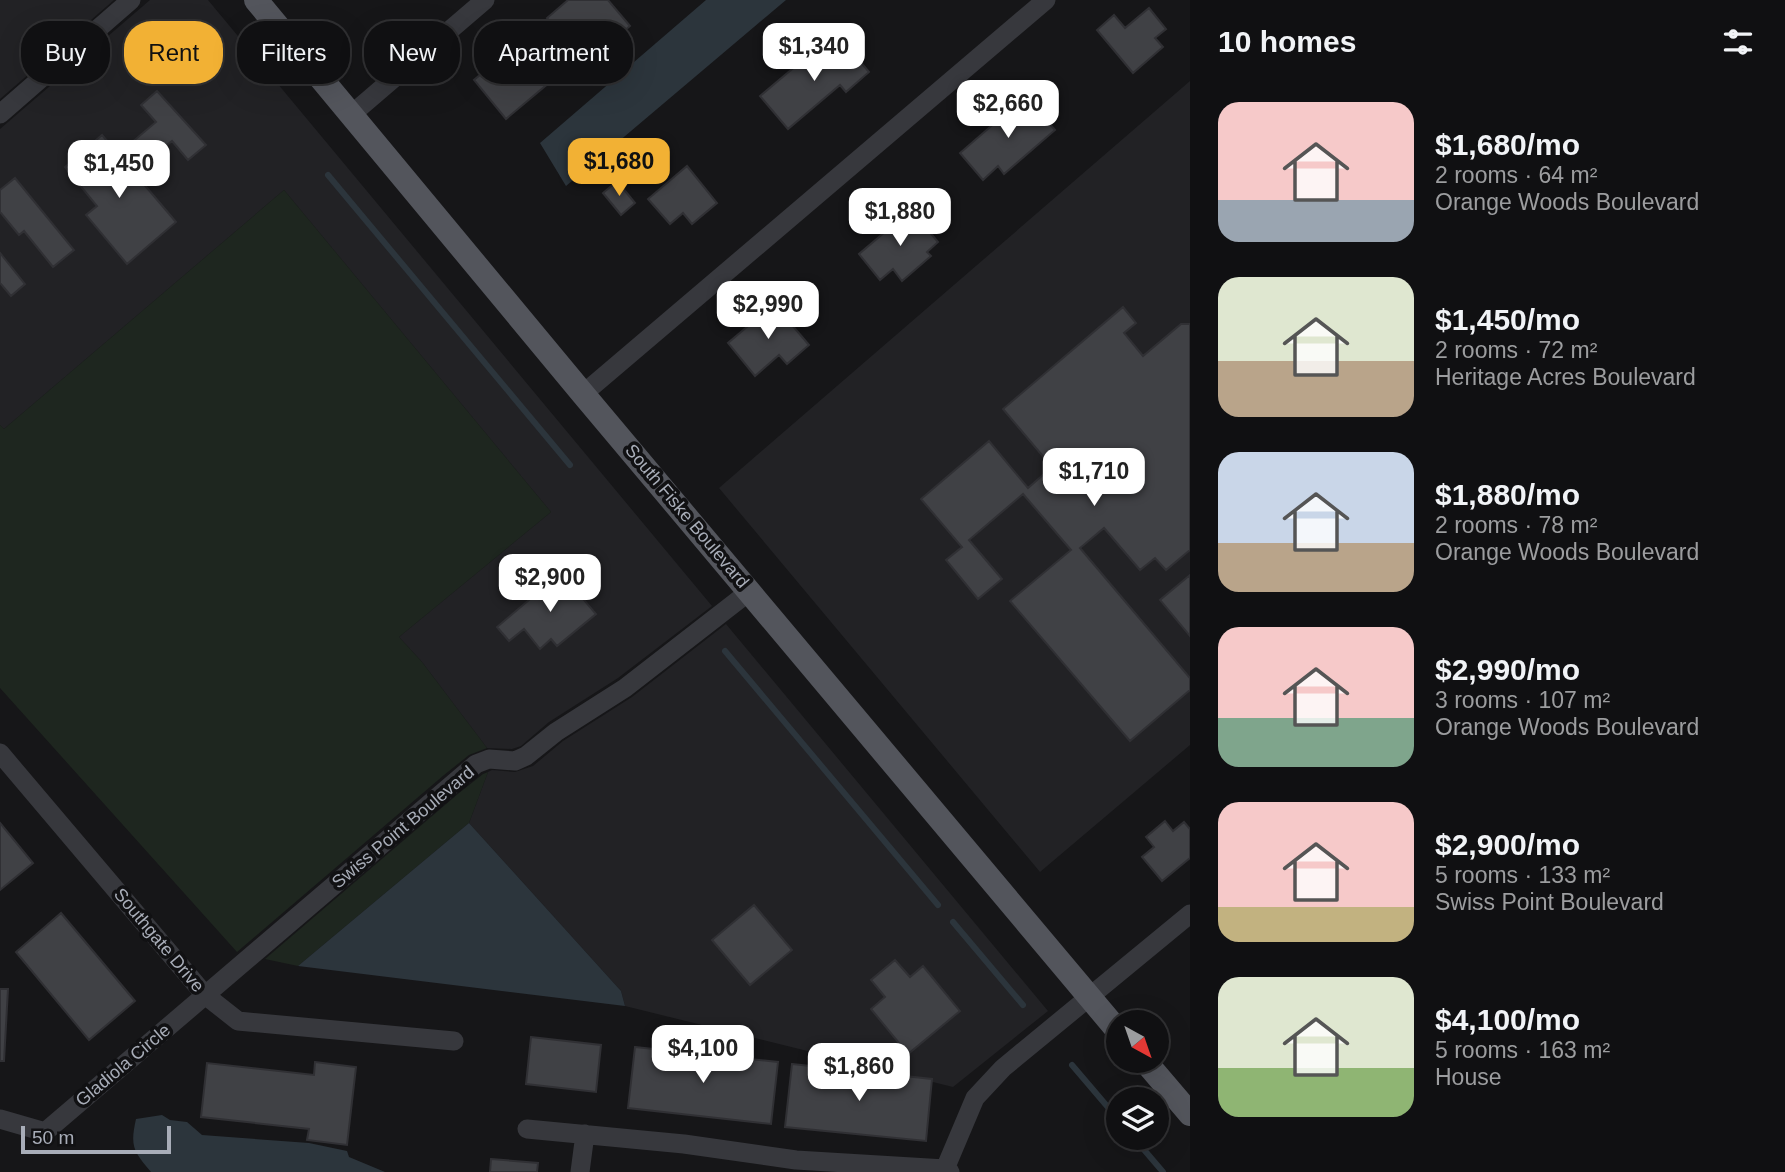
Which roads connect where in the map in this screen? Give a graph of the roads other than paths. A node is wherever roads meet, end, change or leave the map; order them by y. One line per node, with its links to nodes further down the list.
1 (131, 0): 5 (street)
2 (256, 0): 6 (main road, South Fiske Boulevard)
3 (485, 0): 6 (street)
4 (1046, 0): 7 (street)
5 (0, 114)
6 (352, 114): 7 (main road, South Fiske Boulevard)
7 (583, 394): 8 (main road, South Fiske Boulevard)
8 (750, 591): 11 (street, Swiss Point Boulevard); 12 (main road, South Fiske Boulevard)
9 (0, 753): 11 (street, Southgate Drive)
10 (1190, 914): 12 (street)
11 (205, 995): 14 (street, Southgate Drive); 17 (street, Gladiola Circle)
12 (1089, 998): 13 (main road, South Fiske Boulevard); 20 (street)
13 (1106, 1017)
14 (454, 1041)
15 (1155, 1073): 16 (main road)
16 (1190, 1114)
17 (0, 1119)
18 (527, 1129): 19 (street)
19 (585, 1134): 20 (street); 21 (street)
20 (948, 1171)
21 (580, 1172)

